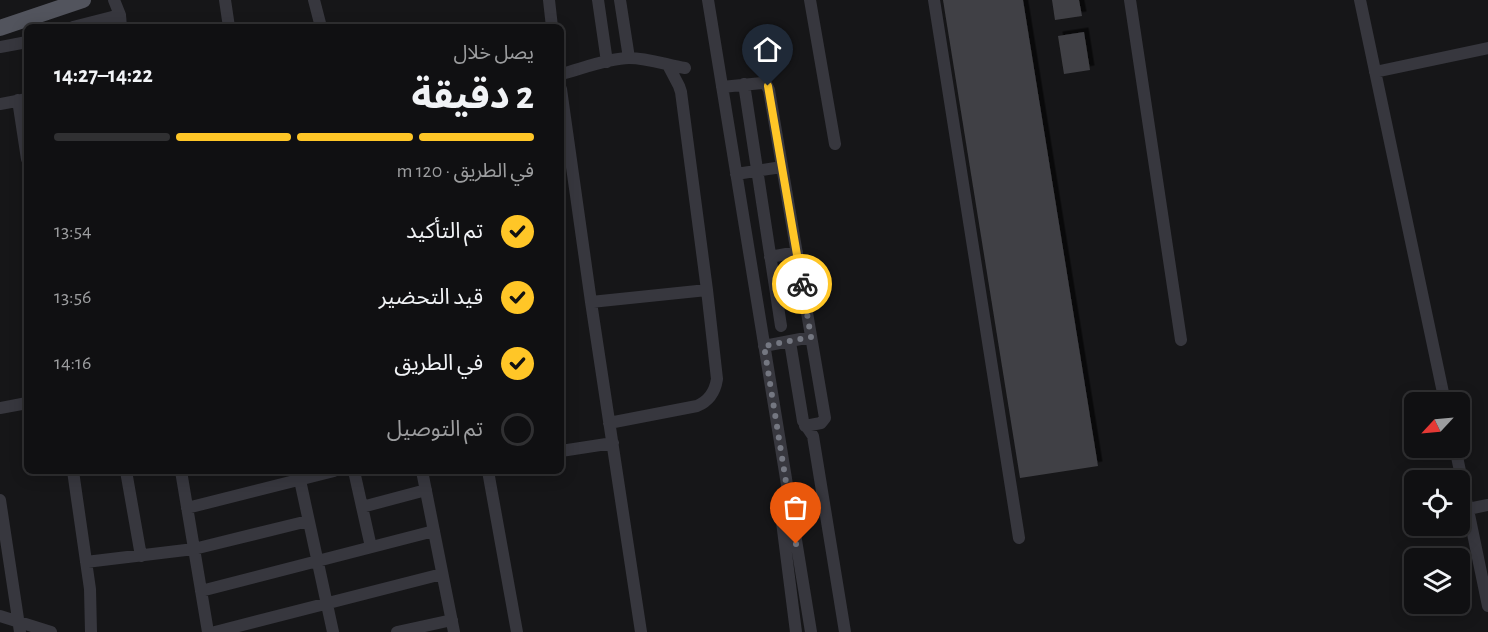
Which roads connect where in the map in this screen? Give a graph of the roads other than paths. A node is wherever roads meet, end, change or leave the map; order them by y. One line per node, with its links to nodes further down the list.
1 (83, 0): 18 (main road)
2 (114, 0): 13 (street)
3 (225, 0): 15 (street)
4 (315, 0): 16 (street)
5 (549, 0): 17 (street)
6 (598, 0): 23 (street)
7 (620, 0): 22 (street)
8 (708, 0): 29 (street)
9 (810, 0): 34 (street)
10 (934, 0): 73 (street)
11 (1130, 0): 46 (street)
12 (1360, 0): 26 (street)
13 (120, 21): 14 (street)
14 (96, 24)
15 (229, 24)
16 (320, 24)
17 (552, 24)
18 (0, 28)
19 (24, 43): 20 (street)
20 (0, 47)
21 (1488, 48): 26 (street)
22 (629, 58): 23 (street); 24 (street)
23 (607, 62): 27 (street)
24 (668, 65): 25 (street); 42 (street)
25 (685, 68)
26 (1376, 72): 49 (street)
27 (564, 73)
28 (744, 84): 29 (street); 35 (street); 36 (street)
29 (722, 87): 37 (street)
30 (23, 99): 31 (street); 33 (street)
31 (0, 104)
32 (564, 110): 43 (street)
33 (24, 114)
34 (835, 144)
35 (782, 167): 36 (street); 40 (street)
36 (756, 171): 37 (street); 38 (street)
37 (736, 174): 39 (street)
38 (763, 214): 39 (street); 41 (street)
39 (743, 216): 48 (street)
40 (797, 252): 41 (street); 45 (street)
41 (770, 257): 44 (street)
42 (707, 290): 43 (street); 52 (street)
43 (591, 302): 52 (street)
44 (780, 326)
45 (811, 337): 47 (street); 53 (street)
46 (1182, 340)
47 (790, 342): 48 (street); 53 (street)
48 (764, 346): 95 (street)
49 (1443, 392)
50 (24, 404): 51 (street)
51 (0, 408)
52 (609, 423): 54 (street)
53 (805, 426): 96 (street)
54 (613, 443): 55 (street); 93 (street)
55 (564, 451)
56 (73, 474): 78 (street)
57 (127, 474): 76 (street)
58 (181, 474): 67 (street)
59 (355, 474): 66 (street)
60 (423, 474): 63 (street)
61 (489, 474): 92 (street)
62 (299, 476): 67 (street); 70 (street)
63 (426, 490): 66 (street); 72 (street)
64 (0, 500): 84 (street)
65 (1488, 505): 68 (street)
66 (362, 507): 74 (street)
67 (187, 508): 75 (street)
68 (1470, 509)
69 (1470, 519): 82 (street)
70 (308, 521): 75 (street); 77 (street)
71 (782, 522): 94 (street)
72 (434, 531): 74 (street); 79 (street)
73 (1019, 538)
74 (371, 547): 77 (street)
75 (194, 549): 76 (street); 80 (street)
76 (141, 556): 78 (street)
77 (318, 560): 80 (street); 81 (street)
78 (86, 562): 87 (street)
79 (442, 574): 81 (street); 85 (street)
80 (201, 591): 88 (street)
81 (327, 604): 89 (street); 90 (street)
82 (1488, 606)
83 (0, 616): 84 (street)
84 (18, 626): 86 (street)
85 (453, 626): 91 (street)
86 (51, 632)
87 (91, 632)
88 (208, 632)
89 (215, 632)
90 (333, 632)
91 (397, 632)
92 (517, 632)
93 (641, 632)
94 (796, 632)
95 (811, 632)
96 (845, 632)

